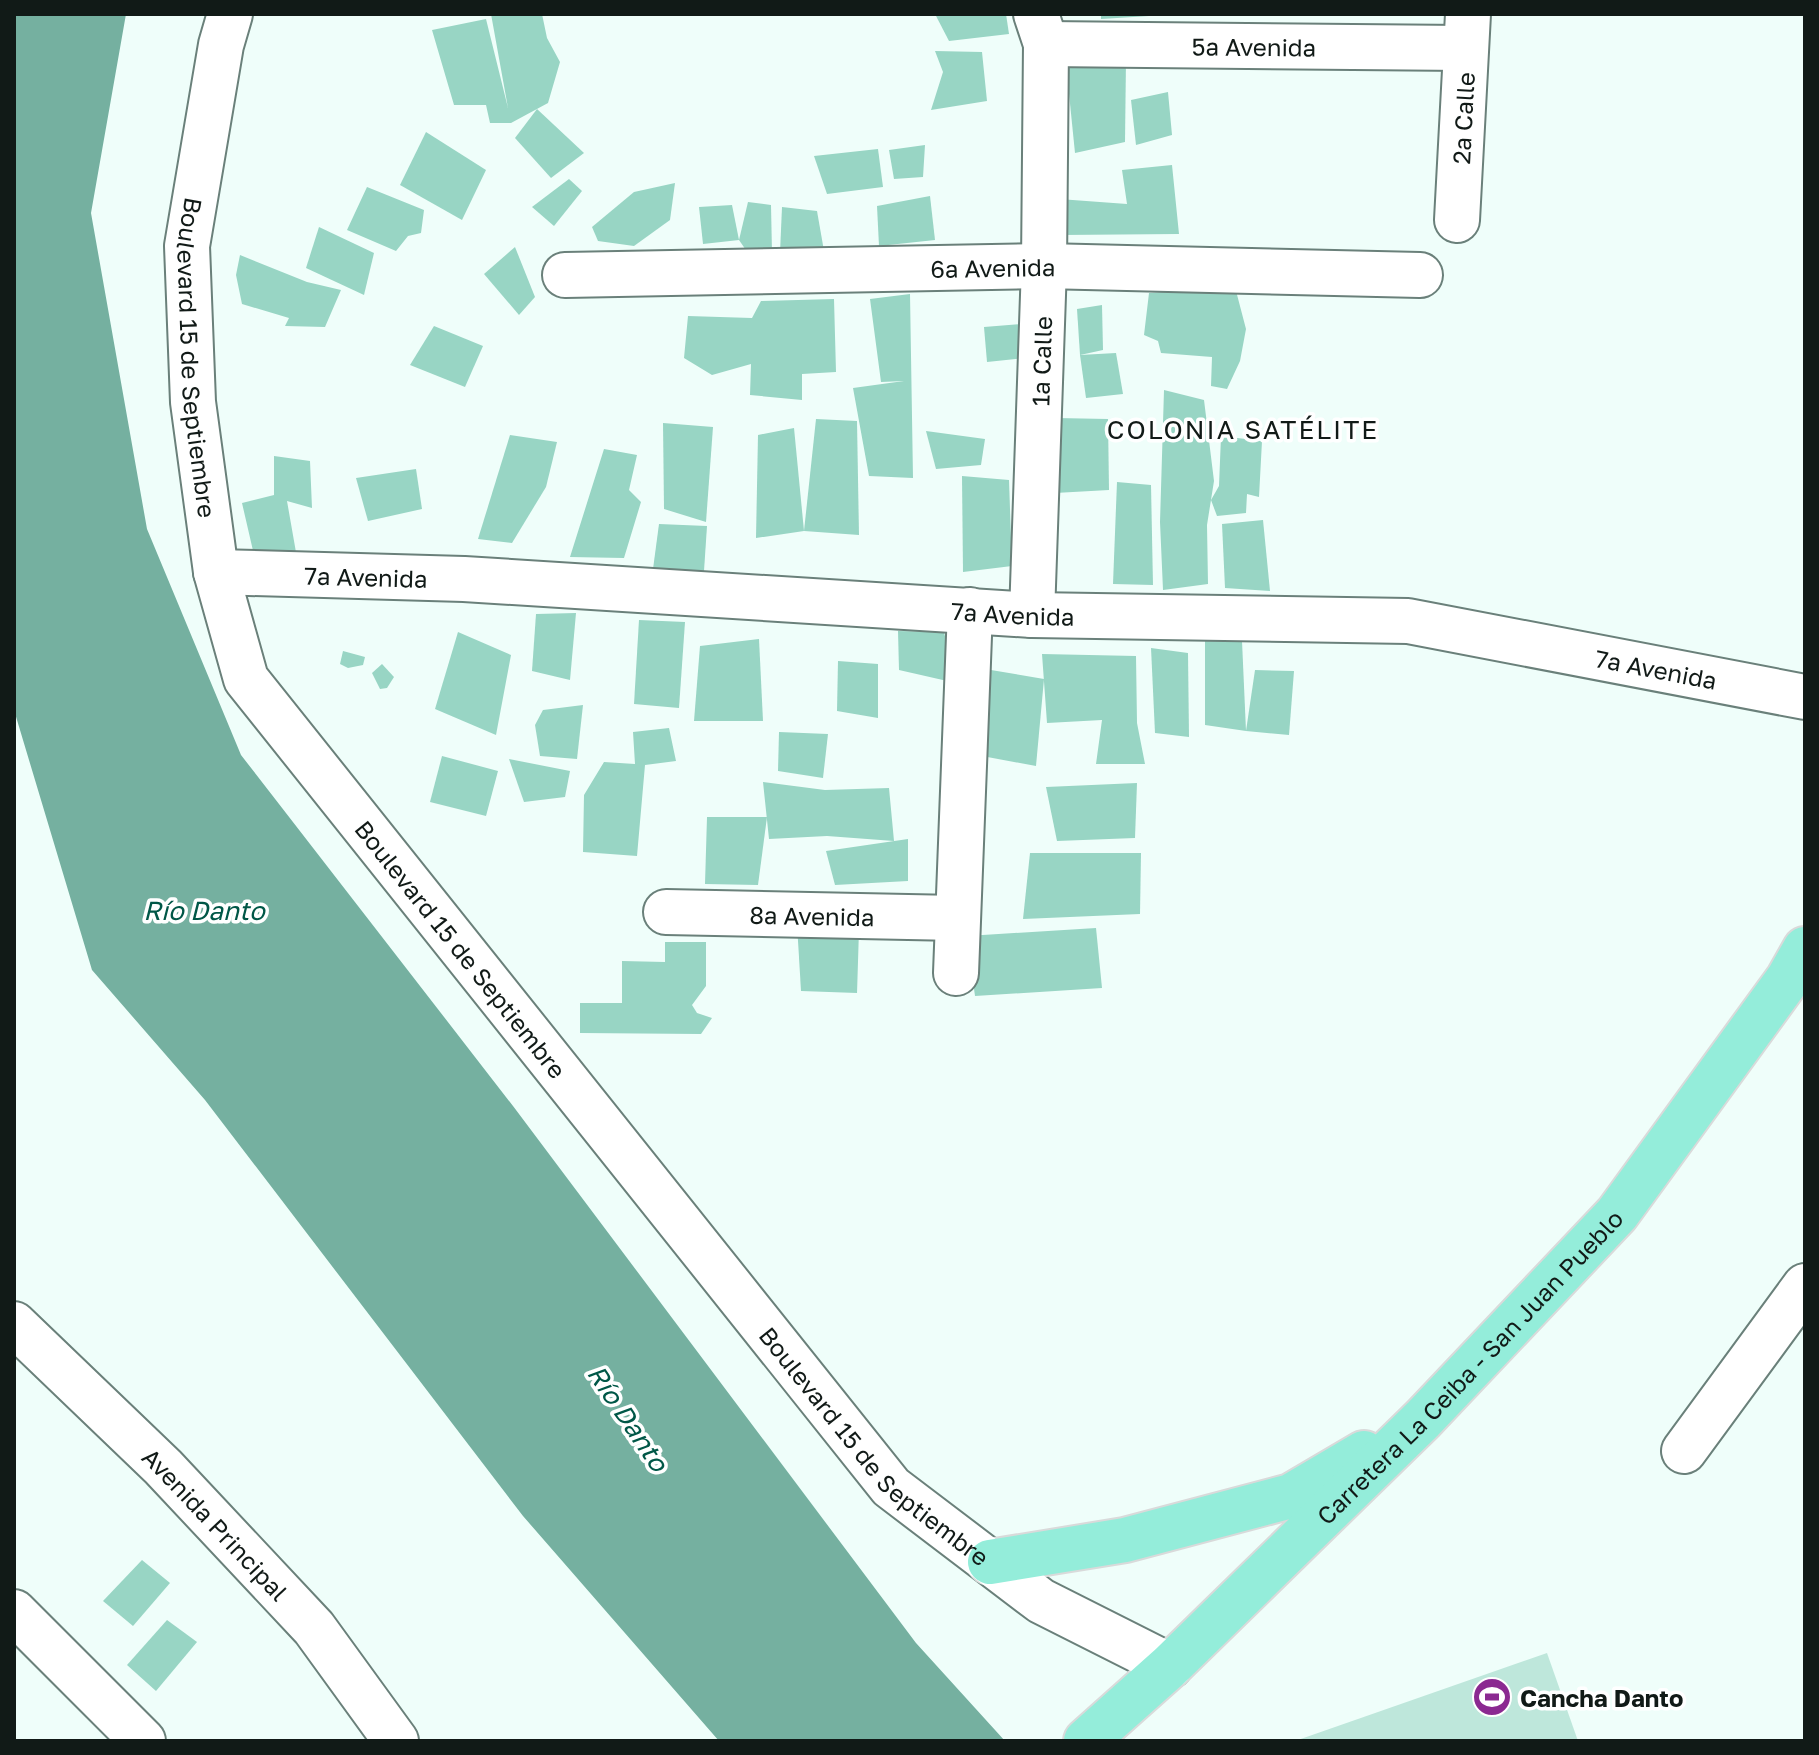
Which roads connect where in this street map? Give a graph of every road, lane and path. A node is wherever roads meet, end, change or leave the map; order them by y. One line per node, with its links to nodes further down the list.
1 (230, 14): 8 (street, Boulevard 15 de Septiembre)
2 (1041, 29): 3 (street, 5a Avenida); 5 (street, 1a Calle)
3 (1466, 31): 4 (street, 2a Calle)
4 (1457, 220)
5 (1044, 266): 6 (street, 6a Avenida); 7 (street, 6a Avenida); 10 (street, 1a Calle)
6 (565, 275)
7 (1420, 275)
8 (216, 572): 9 (street, 7a Avenida); 20 (street, Boulevard 15 de Septiembre)
9 (970, 610): 10 (street, 7a Avenida); 13 (street)
10 (1032, 615): 11 (street, 7a Avenida)
11 (1805, 697)
12 (666, 912): 13 (street, 8a Avenida)
13 (957, 918): 15 (street)
14 (1805, 949): 18 (main road, Carretera La Ceiba - San Juan Pueblo)
15 (956, 973)
16 (1805, 1286): 19 (street)
17 (14, 1324): 24 (street, Avenida Principal)
18 (1423, 1419): 20 (main road); 22 (main road, Carretera La Ceiba - San Juan Pueblo)
19 (1684, 1451)
20 (990, 1562): 22 (street, Boulevard 15 de Septiembre)
21 (14, 1612): 23 (street)
22 (1170, 1666): 25 (main road, Carretera La Ceiba - San Juan Pueblo)
23 (143, 1741)
24 (396, 1741)
25 (1086, 1741)

